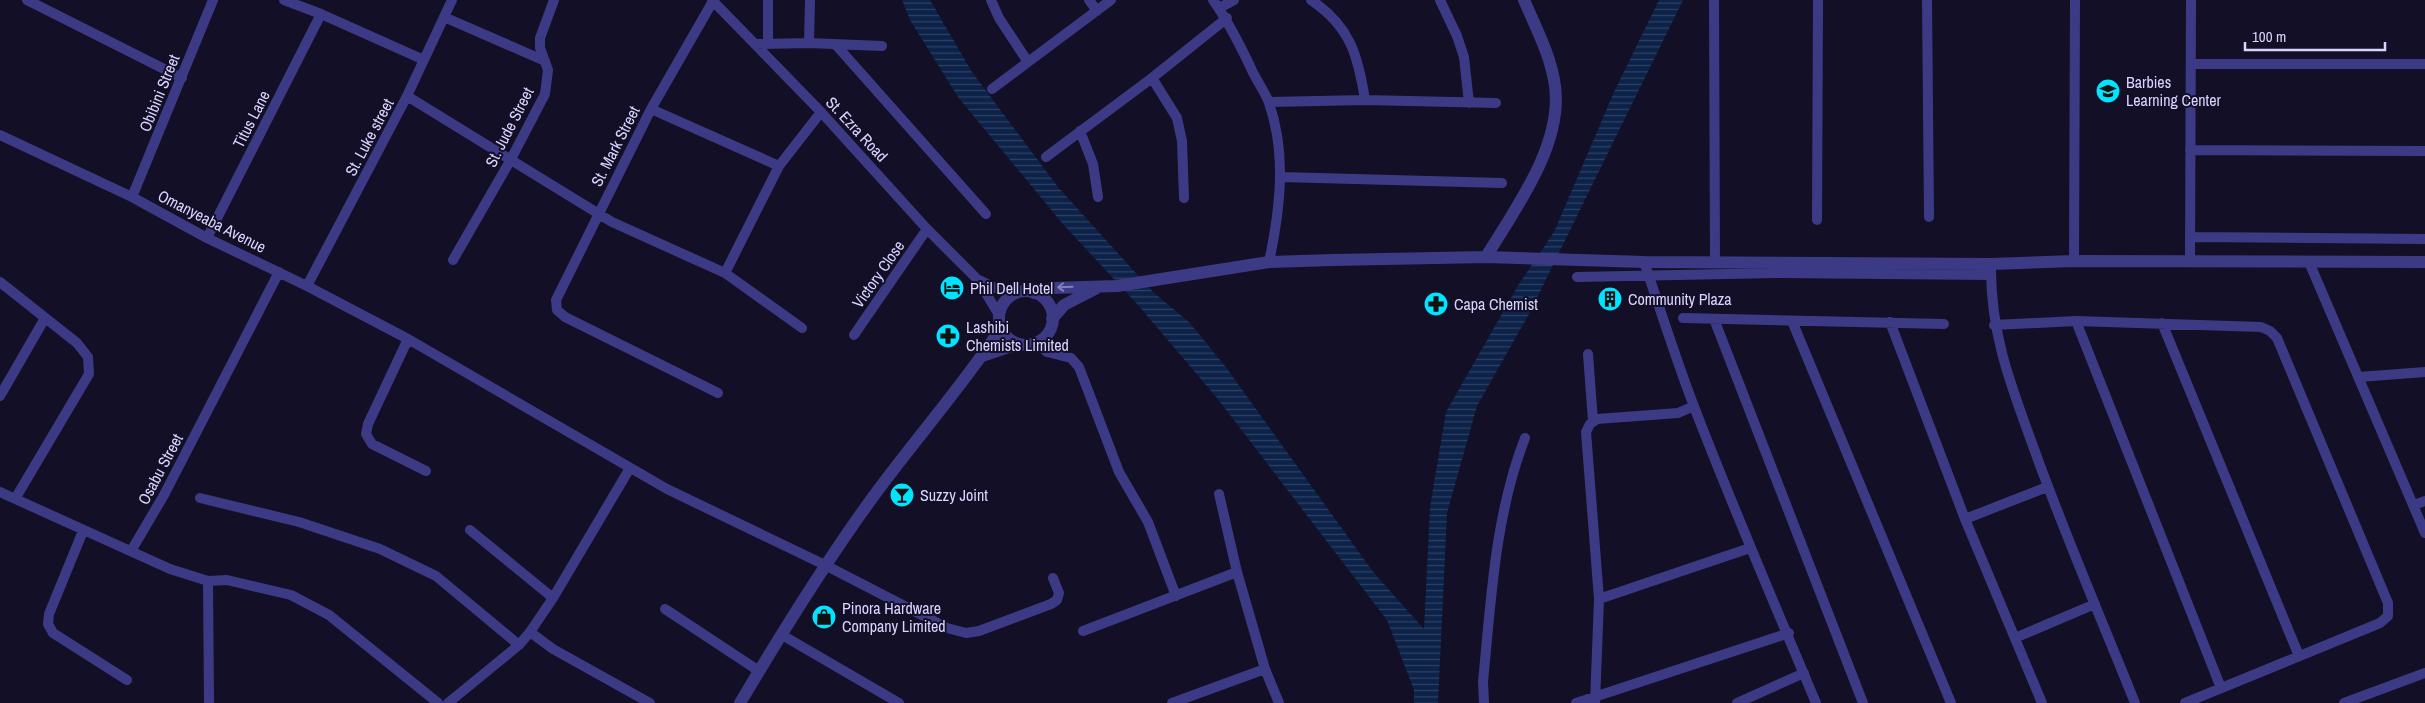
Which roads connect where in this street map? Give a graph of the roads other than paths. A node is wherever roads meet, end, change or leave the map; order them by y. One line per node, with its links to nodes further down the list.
1 (27, 0): 36 (street)
2 (213, 0): 36 (street, Obibini Street)
3 (284, 0): 23 (street)
4 (452, 0): 24 (street, St. Luke street)
5 (554, 0): 32 (street, St. Jude Street)
6 (768, 0): 26 (street)
7 (810, 0): 27 (street)
8 (991, 0): 33 (street)
9 (1089, 0): 22 (street)
10 (1111, 0): 22 (street)
11 (1234, 0): 21 (street)
12 (1311, 0): 40 (street)
13 (1440, 0): 42 (street)
14 (1524, 0): 66 (street)
15 (1714, 0): 71 (street)
16 (1818, 0): 61 (street)
17 (1927, 0): 60 (street)
18 (2075, 0): 68 (street)
19 (2191, 0): 34 (street)
20 (712, 1): 28 (street, St. Ezra Road); 44 (street, St. Mark Street)
21 (1216, 4): 25 (street)
22 (1097, 11): 33 (street)
23 (321, 14): 31 (street); 64 (street, Titus Lane)
24 (444, 17): 31 (street, St. Luke street); 32 (street)
25 (1227, 18): 37 (street); 41 (street)
26 (768, 43): 27 (street); 28 (street)
27 (809, 43): 29 (street)
28 (756, 44): 45 (street, St. Ezra Road)
29 (836, 45): 30 (street); 59 (street)
30 (882, 46)
31 (424, 60): 39 (street, St. Luke street)
32 (545, 61): 51 (street, St. Jude Street)
33 (1028, 62): 38 (street)
34 (2191, 64): 35 (street); 48 (street)
35 (2425, 64)
36 (182, 78): 55 (street, Obibini Street)
37 (1152, 78): 46 (street); 57 (street)
38 (992, 89)
39 (407, 96): 51 (street); 81 (street, St. Luke street)
40 (1365, 100): 41 (street); 42 (street)
41 (1269, 102): 53 (street)
42 (1468, 103): 43 (street)
43 (1496, 103)
44 (650, 110): 52 (street); 58 (street, St. Mark Street)
45 (821, 112): 52 (street); 62 (street, St. Ezra Road)
46 (1080, 131): 50 (street); 56 (street)
47 (0, 135): 55 (street, Omanyeaba Avenue)
48 (2190, 150): 49 (street); 63 (street)
49 (2425, 151)
50 (1046, 157)
51 (510, 161): 58 (street); 67 (street, St. Jude Street)
52 (780, 166): 77 (street)
53 (1281, 177): 54 (street); 69 (street)
54 (1502, 183)
55 (132, 197): 64 (street, Omanyeaba Avenue)
56 (1098, 197)
57 (1184, 198)
58 (597, 213): 77 (street); 107 (street, St. Mark Street)
59 (986, 214)
60 (1928, 217)
61 (1817, 220)
62 (928, 229): 80 (street, St. Ezra Road); 99 (street, Victory Close)
63 (2190, 237): 65 (street); 72 (street)
64 (207, 238): 76 (street, Omanyeaba Avenue)
65 (2425, 239)
66 (1486, 257): 69 (street); 70 (street)
67 (453, 260)
68 (2074, 261): 72 (street); 75 (street)
69 (1269, 262): 83 (street)
70 (1644, 262): 71 (street); 78 (street)
71 (1715, 262): 75 (street)
72 (2190, 262): 73 (street)
73 (2310, 262): 74 (street); 106 (street)
74 (2425, 262)
75 (1990, 269): 78 (street); 96 (street)
76 (279, 272): 81 (street, Omanyeaba Avenue); 126 (street, Osabu Street)
77 (725, 273): 97 (street)
78 (1648, 275): 79 (street); 109 (street)
79 (1578, 277)
80 (978, 280): 84 (street); 86 (street)
81 (307, 286): 100 (street, Omanyeaba Avenue)
82 (2, 288): 87 (street)
83 (1097, 288): 85 (street, one-way to 85); 89 (street)
84 (1020, 292): 85 (street); 86 (street)
85 (1034, 293): 89 (street)
86 (999, 315): 98 (street)
87 (45, 318): 108 (street); 118 (street)
88 (1683, 318): 90 (street)
89 (1052, 319): 101 (street)
90 (1714, 319): 91 (street); 162 (street)
91 (1792, 321): 93 (street); 163 (street)
92 (2076, 321): 94 (street); 96 (street); 148 (street)
93 (1890, 322): 95 (street); 121 (street)
94 (2162, 323): 142 (street); 142 (street)
95 (1944, 324)
96 (1994, 325): 114 (street)
97 (802, 328)
98 (1001, 328): 102 (street); 104 (street)
99 (854, 335)
100 (408, 340): 112 (street, Omanyeaba Avenue); 113 (street)
101 (1037, 343): 102 (street); 131 (street)
102 (1018, 344): 104 (street)
103 (1588, 354): 110 (street)
104 (982, 356): 127 (street)
105 (2425, 372): 106 (street)
106 (2360, 376): 120 (street)
107 (718, 393)
108 (0, 396)
109 (1694, 406): 110 (street); 125 (street)
110 (1593, 421): 133 (street)
111 (1525, 438): 158 (street)
112 (630, 468): 127 (street, Omanyeaba Avenue); 132 (street)
113 (426, 471)
114 (2047, 488): 121 (street); 134 (street)
115 (0, 492): 118 (street)
116 (1219, 494): 128 (street)
117 (200, 498): 141 (street)
118 (14, 499): 123 (street)
119 (2425, 501): 120 (street)
120 (2414, 505): 124 (street)
121 (1965, 519): 140 (street)
122 (470, 530): 132 (street)
123 (83, 531): 126 (street); 147 (street)
124 (2425, 533)
125 (1750, 548): 133 (street); 138 (street)
126 (131, 552): 130 (street)
127 (825, 565): 129 (street, Omanyeaba Avenue); 139 (street)
128 (1237, 572): 131 (street); 143 (street)
129 (1054, 578)
130 (208, 581): 150 (street); 151 (street)
131 (1176, 596): 136 (street)
132 (553, 598): 137 (street)
133 (1599, 599): 149 (street)
134 (2095, 604): 140 (street); 165 (street)
135 (665, 609): 144 (street)
136 (1083, 631)
137 (530, 632): 141 (street); 153 (street)
138 (1789, 634): 146 (street); 149 (street)
139 (782, 635): 144 (street); 155 (street)
140 (2015, 638): 164 (street)
141 (519, 645): 152 (street)
142 (2299, 656): 148 (street)
143 (1265, 669): 156 (street); 157 (street)
144 (759, 671): 154 (street)
145 (2425, 672): 167 (street)
146 (1804, 673): 160 (street); 161 (street)
147 (127, 680)
148 (2221, 688): 166 (street)
149 (1595, 700): 159 (street)
150 (209, 703)
151 (438, 703)
152 (448, 703)
153 (650, 703)
154 (740, 703)
155 (899, 703)
156 (1172, 703)
157 (1279, 703)
158 (1484, 703)
159 (1576, 703)
160 (1737, 703)
161 (1816, 703)
162 (1863, 703)
163 (1950, 703)
164 (2042, 703)
165 (2135, 703)
166 (2185, 703)
167 (2344, 703)

